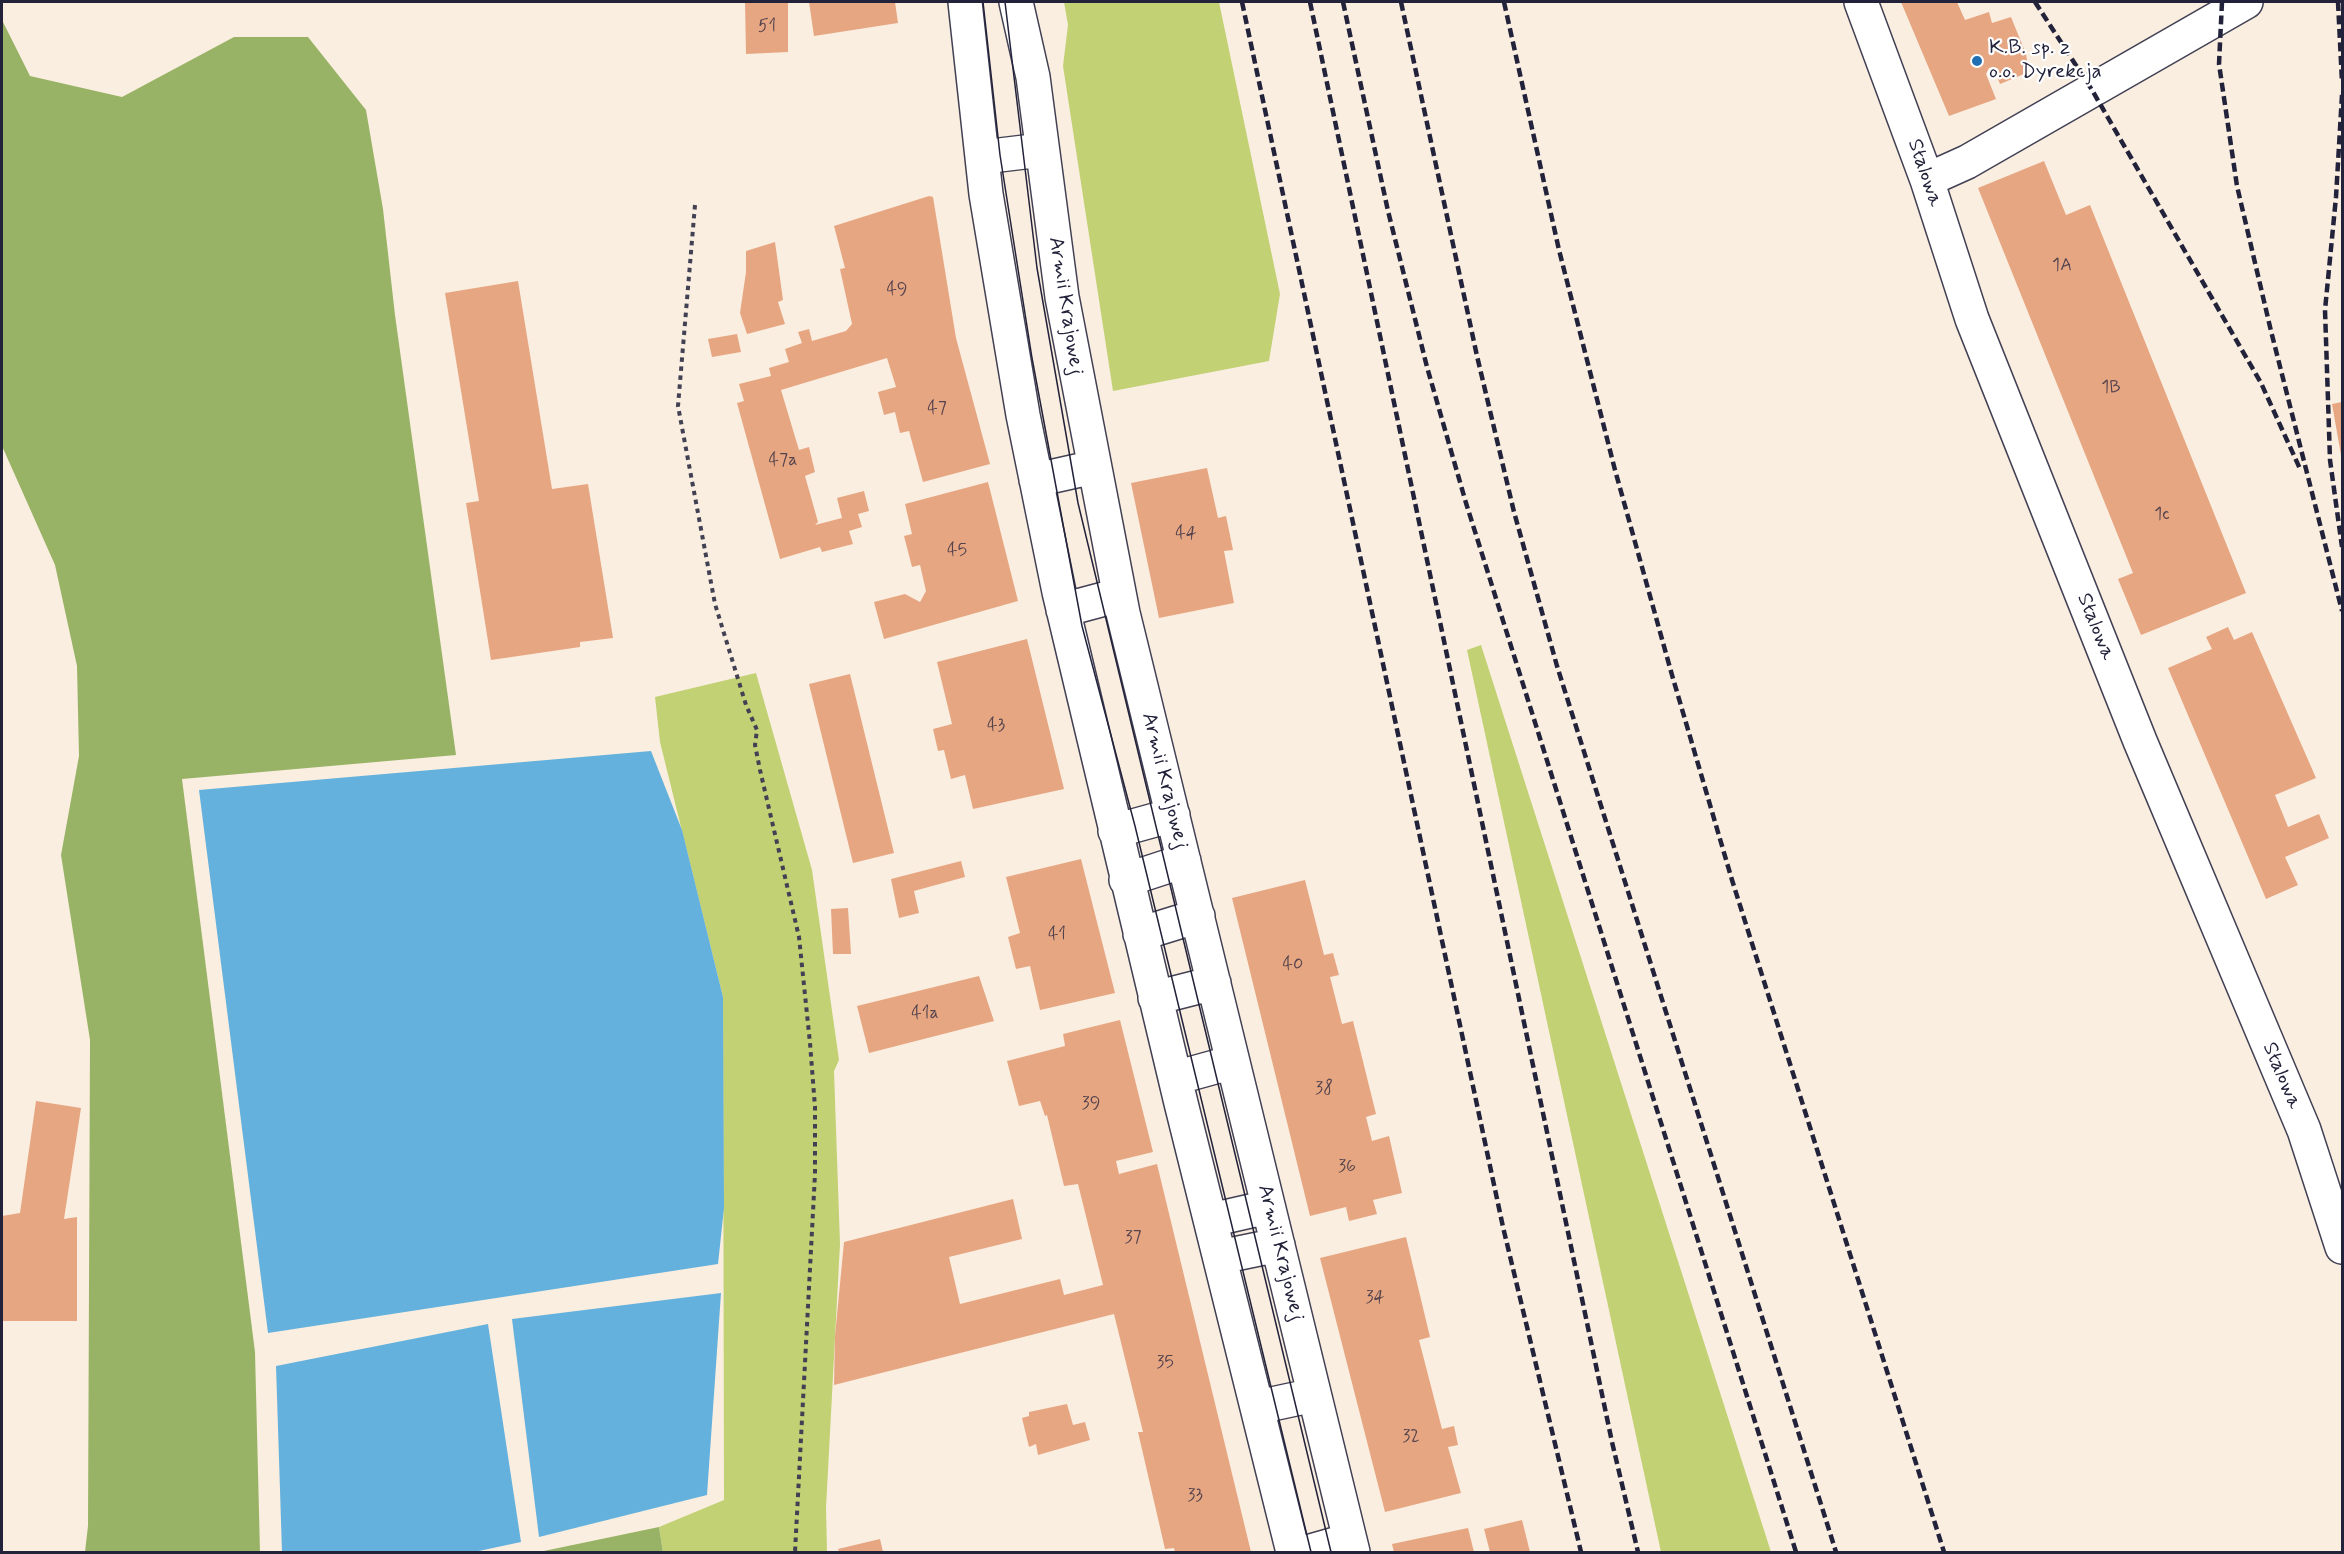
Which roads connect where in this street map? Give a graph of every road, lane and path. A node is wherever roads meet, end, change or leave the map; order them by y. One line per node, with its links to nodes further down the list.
1 (965, 2): 6 (street)
2 (1016, 2): 5 (street, Armii Krajowej)
3 (1862, 2): 7 (street, Stalowa)
4 (2246, 2): 7 (street)
5 (1041, 150): 6 (street); 9 (street, Armii Krajowej)
6 (983, 157): 10 (street)
7 (1927, 180): 26 (street, Stalowa)
8 (695, 205): 31 (path)
9 (1094, 467): 10 (street); 11 (street, Armii Krajowej)
10 (1036, 480): 12 (street)
11 (1119, 595): 12 (street); 13 (street, Armii Krajowej)
12 (1063, 610): 14 (street)
13 (1173, 815): 14 (street); 15 (street, Armii Krajowej)
14 (1115, 831): 16 (street)
15 (1184, 861): 16 (street); 17 (street, Armii Krajowej)
16 (1126, 880): 18 (street)
17 (1198, 916): 18 (street); 19 (street, Armii Krajowej)
18 (1140, 934): 20 (street)
19 (1214, 983): 20 (street); 21 (street, Armii Krajowej)
20 (1155, 998): 22 (street)
21 (1233, 1062): 22 (street); 23 (street, Armii Krajowej)
22 (1175, 1078): 24 (street)
23 (1268, 1207): 24 (street); 25 (street, Armii Krajowej)
24 (1211, 1220): 27 (street)
25 (1278, 1245): 27 (street); 28 (street, Armii Krajowej)
26 (2343, 1247)
27 (1220, 1257): 29 (street)
28 (1314, 1395): 29 (street); 30 (street, Armii Krajowej)
29 (1258, 1407): 32 (street)
30 (1351, 1546): 33 (street)
31 (795, 1552)
32 (1293, 1552)
33 (1307, 1552)

